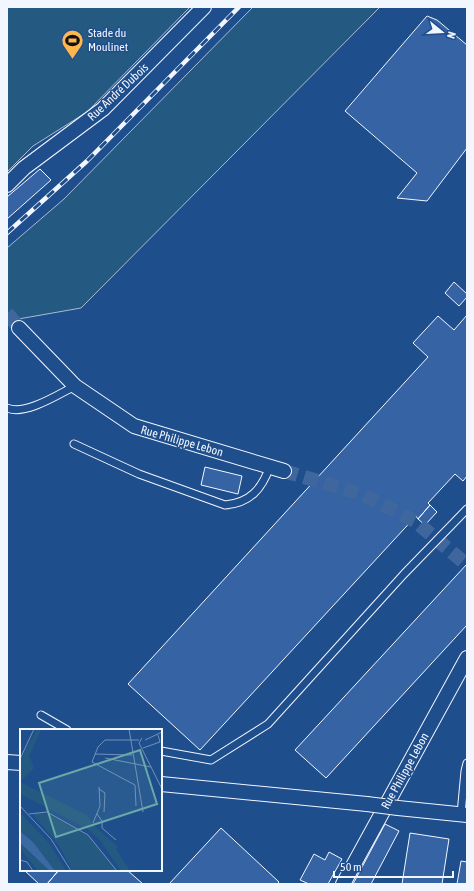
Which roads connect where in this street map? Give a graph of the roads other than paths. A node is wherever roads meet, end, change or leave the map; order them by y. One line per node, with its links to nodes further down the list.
1 (204, 7): 2 (street, Rue André Dubois)
2 (7, 185)
3 (19, 328): 4 (street, Rue Philippe Lebon)
4 (75, 386): 5 (lane); 7 (street, Rue Philippe Lebon)
5 (7, 408)
6 (74, 444): 7 (lane)
7 (270, 466): 8 (street, Rue Philippe Lebon)
8 (284, 471)
9 (467, 509): 13 (lane)
10 (467, 658): 19 (street, Rue Philippe Lebon)
11 (41, 715): 12 (lane)
12 (65, 729)
13 (162, 751)
14 (7, 762): 15 (street)
15 (20, 763)
16 (467, 763): 18 (lane)
17 (162, 784): 18 (street, bridge)
18 (464, 814)
19 (343, 884)

